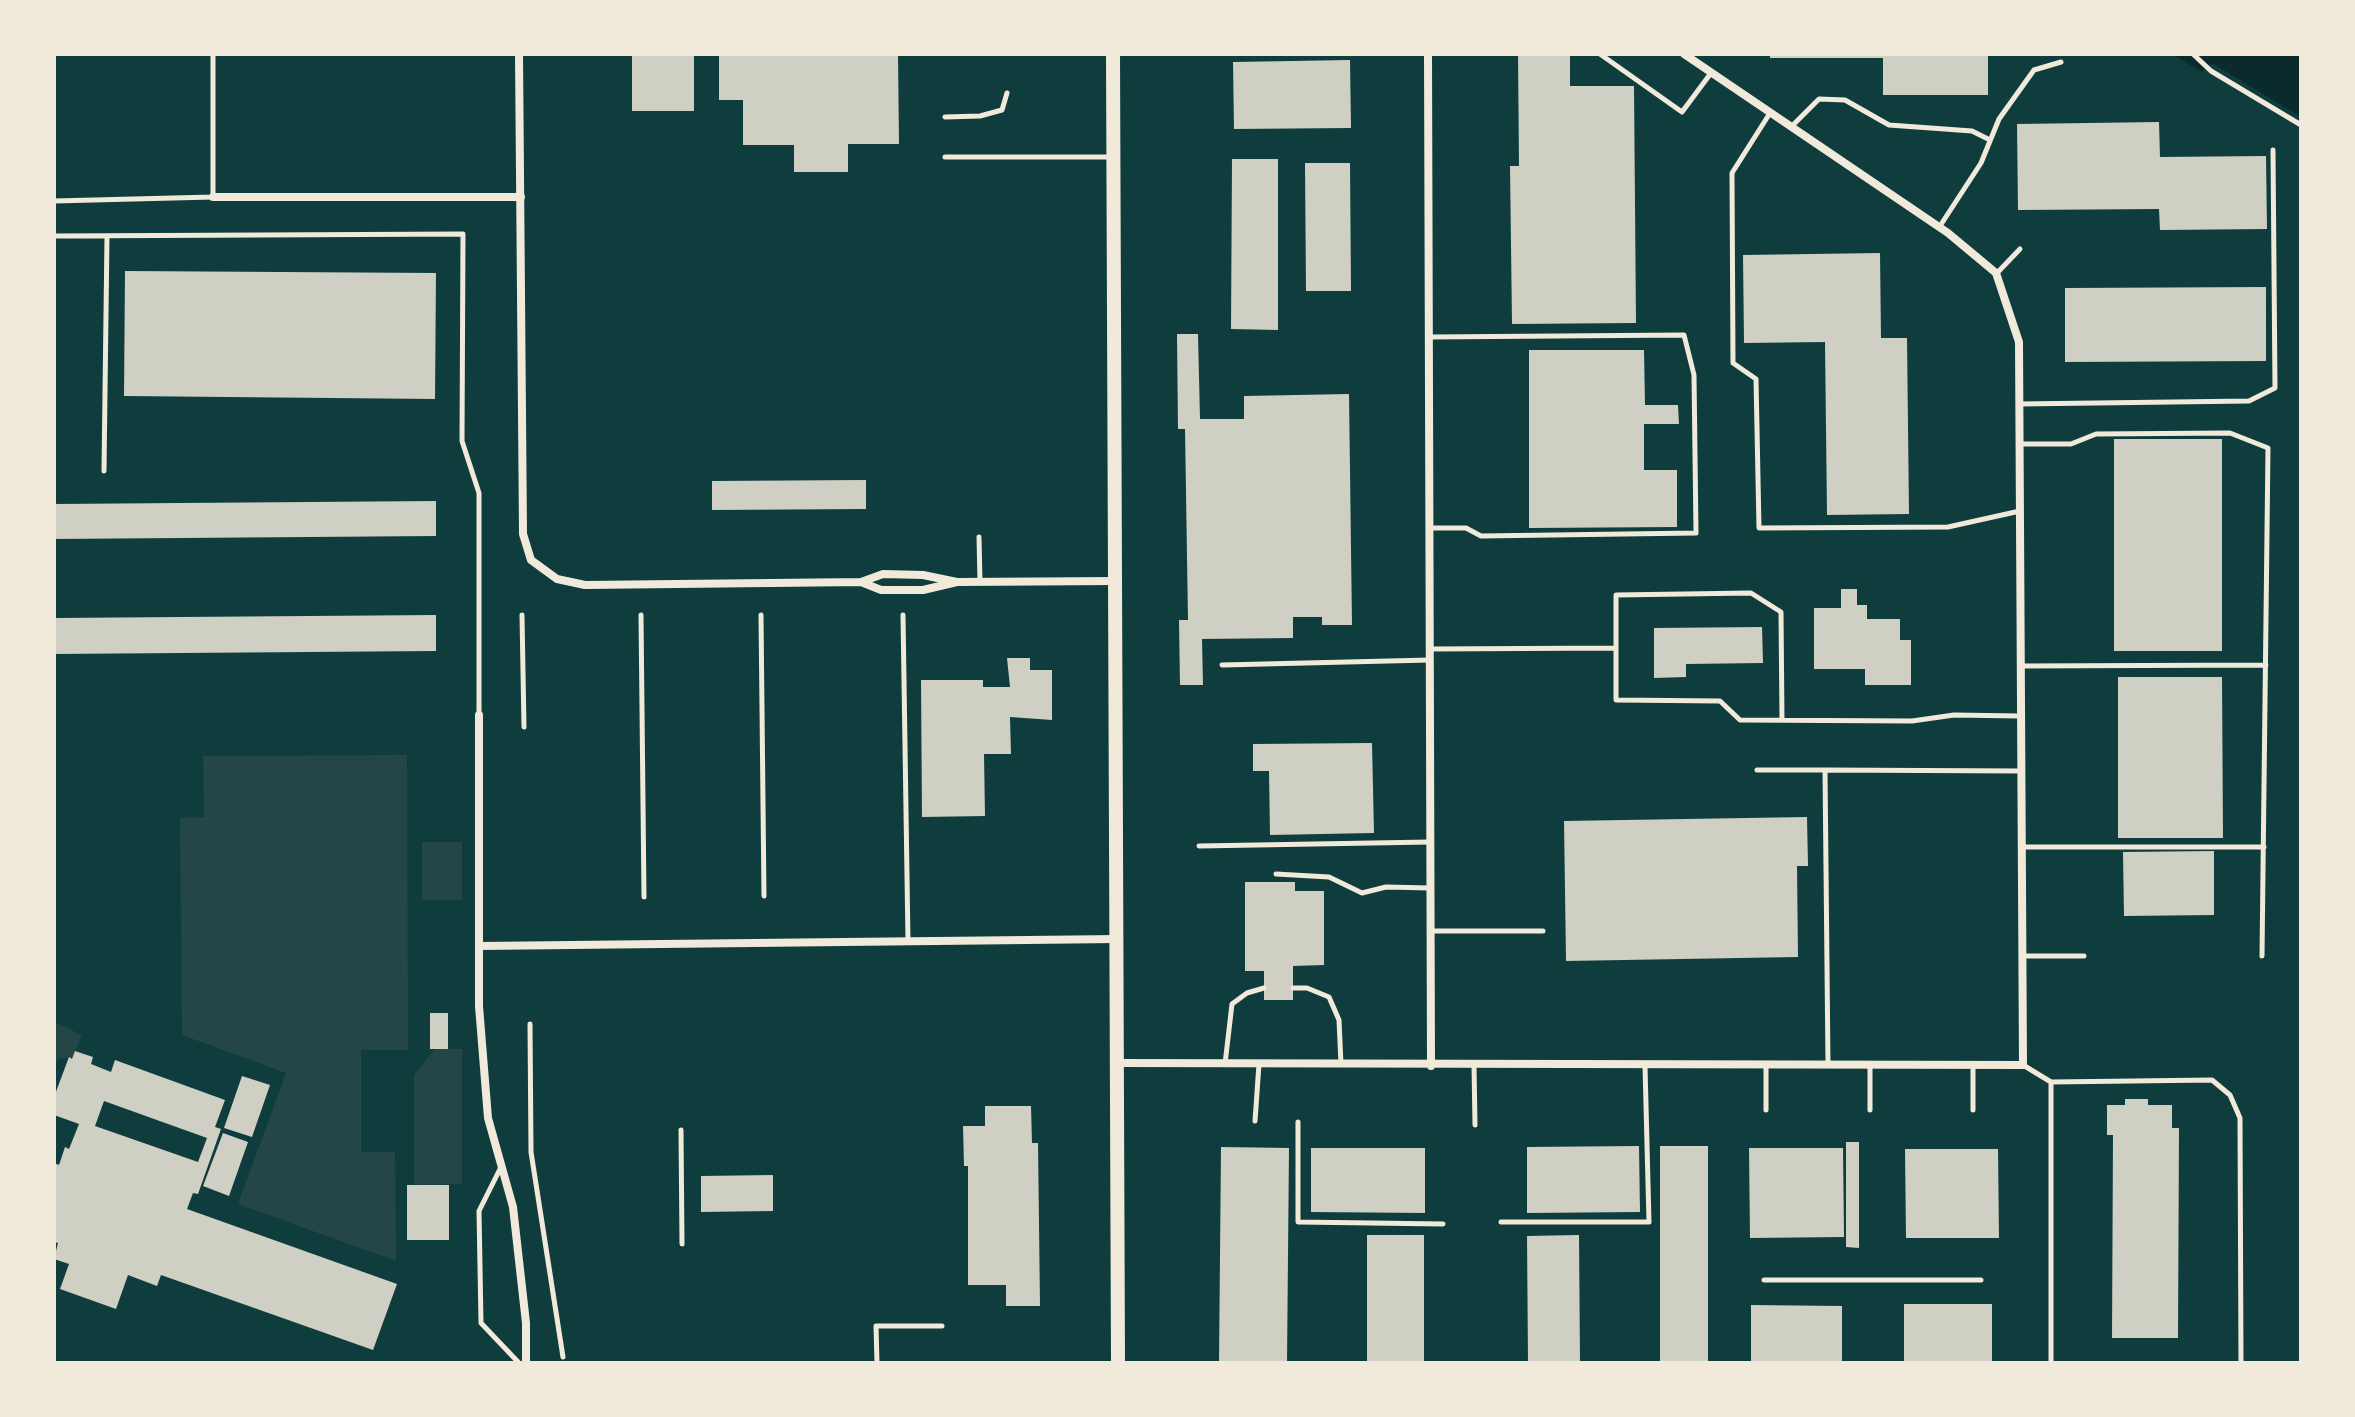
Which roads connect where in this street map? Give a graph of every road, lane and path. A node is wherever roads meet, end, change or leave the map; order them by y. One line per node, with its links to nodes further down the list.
1 (213, 54): 19 (lane)
2 (519, 54): 20 (street)
3 (1113, 54): 18 (main road)
4 (1428, 54): 27 (street)
5 (1600, 54): 9 (lane)
6 (1685, 54): 9 (street)
7 (2193, 54): 13 (lane)
8 (2061, 62): 15 (lane)
9 (1711, 73): 11 (street)
10 (1007, 93): 12 (lane)
11 (1770, 113): 14 (street); 31 (lane)
12 (945, 117)
13 (2301, 125)
14 (1791, 127): 15 (lane); 22 (street)
15 (1990, 140): 22 (lane)
16 (2273, 150): 28 (lane)
17 (945, 157): 18 (lane)
18 (1114, 157): 34 (main road)
19 (213, 197): 20 (street); 21 (lane)
20 (521, 197): 35 (street)
21 (54, 201)
22 (1939, 227): 26 (street)
23 (54, 236): 24 (lane)
24 (107, 236): 30 (lane); 48 (lane)
25 (2020, 249): 26 (lane)
26 (1996, 273): 28 (street)
27 (1429, 337): 32 (street); 32 (lane)
28 (2018, 404): 29 (street)
29 (2020, 444): 31 (street); 46 (lane)
30 (104, 471)
31 (2020, 511): 47 (street)
32 (1429, 528): 43 (street)
33 (979, 537): 37 (lane)
34 (1116, 581): 37 (street); 65 (main road)
35 (861, 582): 36 (street); 36 (street)
36 (957, 582): 37 (street)
37 (980, 582)
38 (522, 615): 51 (lane)
39 (641, 615): 62 (lane)
40 (761, 615): 61 (lane)
41 (903, 615): 66 (lane)
42 (1616, 648): 43 (lane); 50 (lane); 50 (lane)
43 (1430, 649): 44 (street)
44 (1430, 660): 45 (lane); 55 (street)
45 (1222, 665)
46 (2266, 665): 47 (lane); 58 (lane)
47 (2021, 666): 49 (street)
48 (479, 715): 67 (street)
49 (2021, 716): 50 (lane); 54 (street)
50 (1782, 720)
51 (524, 727)
52 (1757, 770): 53 (lane)
53 (1825, 770): 54 (lane); 78 (lane)
54 (2021, 771): 57 (street)
55 (1430, 842): 56 (lane); 60 (street)
56 (1199, 846)
57 (2022, 847): 58 (lane); 68 (street)
58 (2264, 847): 70 (lane)
59 (1276, 874): 60 (lane)
60 (1430, 888): 63 (street)
61 (764, 896)
62 (644, 897)
63 (1430, 931): 64 (lane); 82 (street)
64 (1543, 931)
65 (1118, 939): 66 (street); 74 (main road)
66 (908, 941): 67 (street)
67 (479, 946): 94 (street)
68 (2023, 956): 69 (lane); 81 (street)
69 (2084, 956)
70 (2262, 956)
71 (1264, 988): 75 (lane)
72 (1293, 988): 77 (lane)
73 (530, 1024): 101 (lane)
74 (1118, 1063): 75 (street); 105 (main road)
75 (1225, 1064): 76 (street)
76 (1259, 1064): 77 (street); 90 (lane)
77 (1341, 1065): 82 (street)
78 (1828, 1065): 79 (street); 85 (street)
79 (1870, 1065): 80 (street); 88 (lane)
80 (1973, 1065): 81 (street); 89 (lane)
81 (2023, 1065): 86 (lane)
82 (1431, 1066): 83 (street)
83 (1474, 1066): 84 (street); 92 (lane)
84 (1645, 1066): 85 (street); 95 (lane)
85 (1766, 1066): 87 (lane)
86 (2051, 1082): 106 (lane); 107 (lane)
87 (1766, 1110)
88 (1870, 1110)
89 (1973, 1110)
90 (1255, 1121)
91 (1298, 1122): 96 (lane)
92 (1475, 1125)
93 (681, 1130): 97 (lane)
94 (502, 1166): 102 (lane); 103 (street)
95 (1501, 1222)
96 (1443, 1224)
97 (682, 1244)
98 (1764, 1280): 99 (lane)
99 (1981, 1280)
100 (942, 1326): 104 (lane)
101 (563, 1357)
102 (519, 1363)
103 (526, 1363)
104 (877, 1363)
105 (1118, 1363)
106 (2051, 1363)
107 (2241, 1363)

